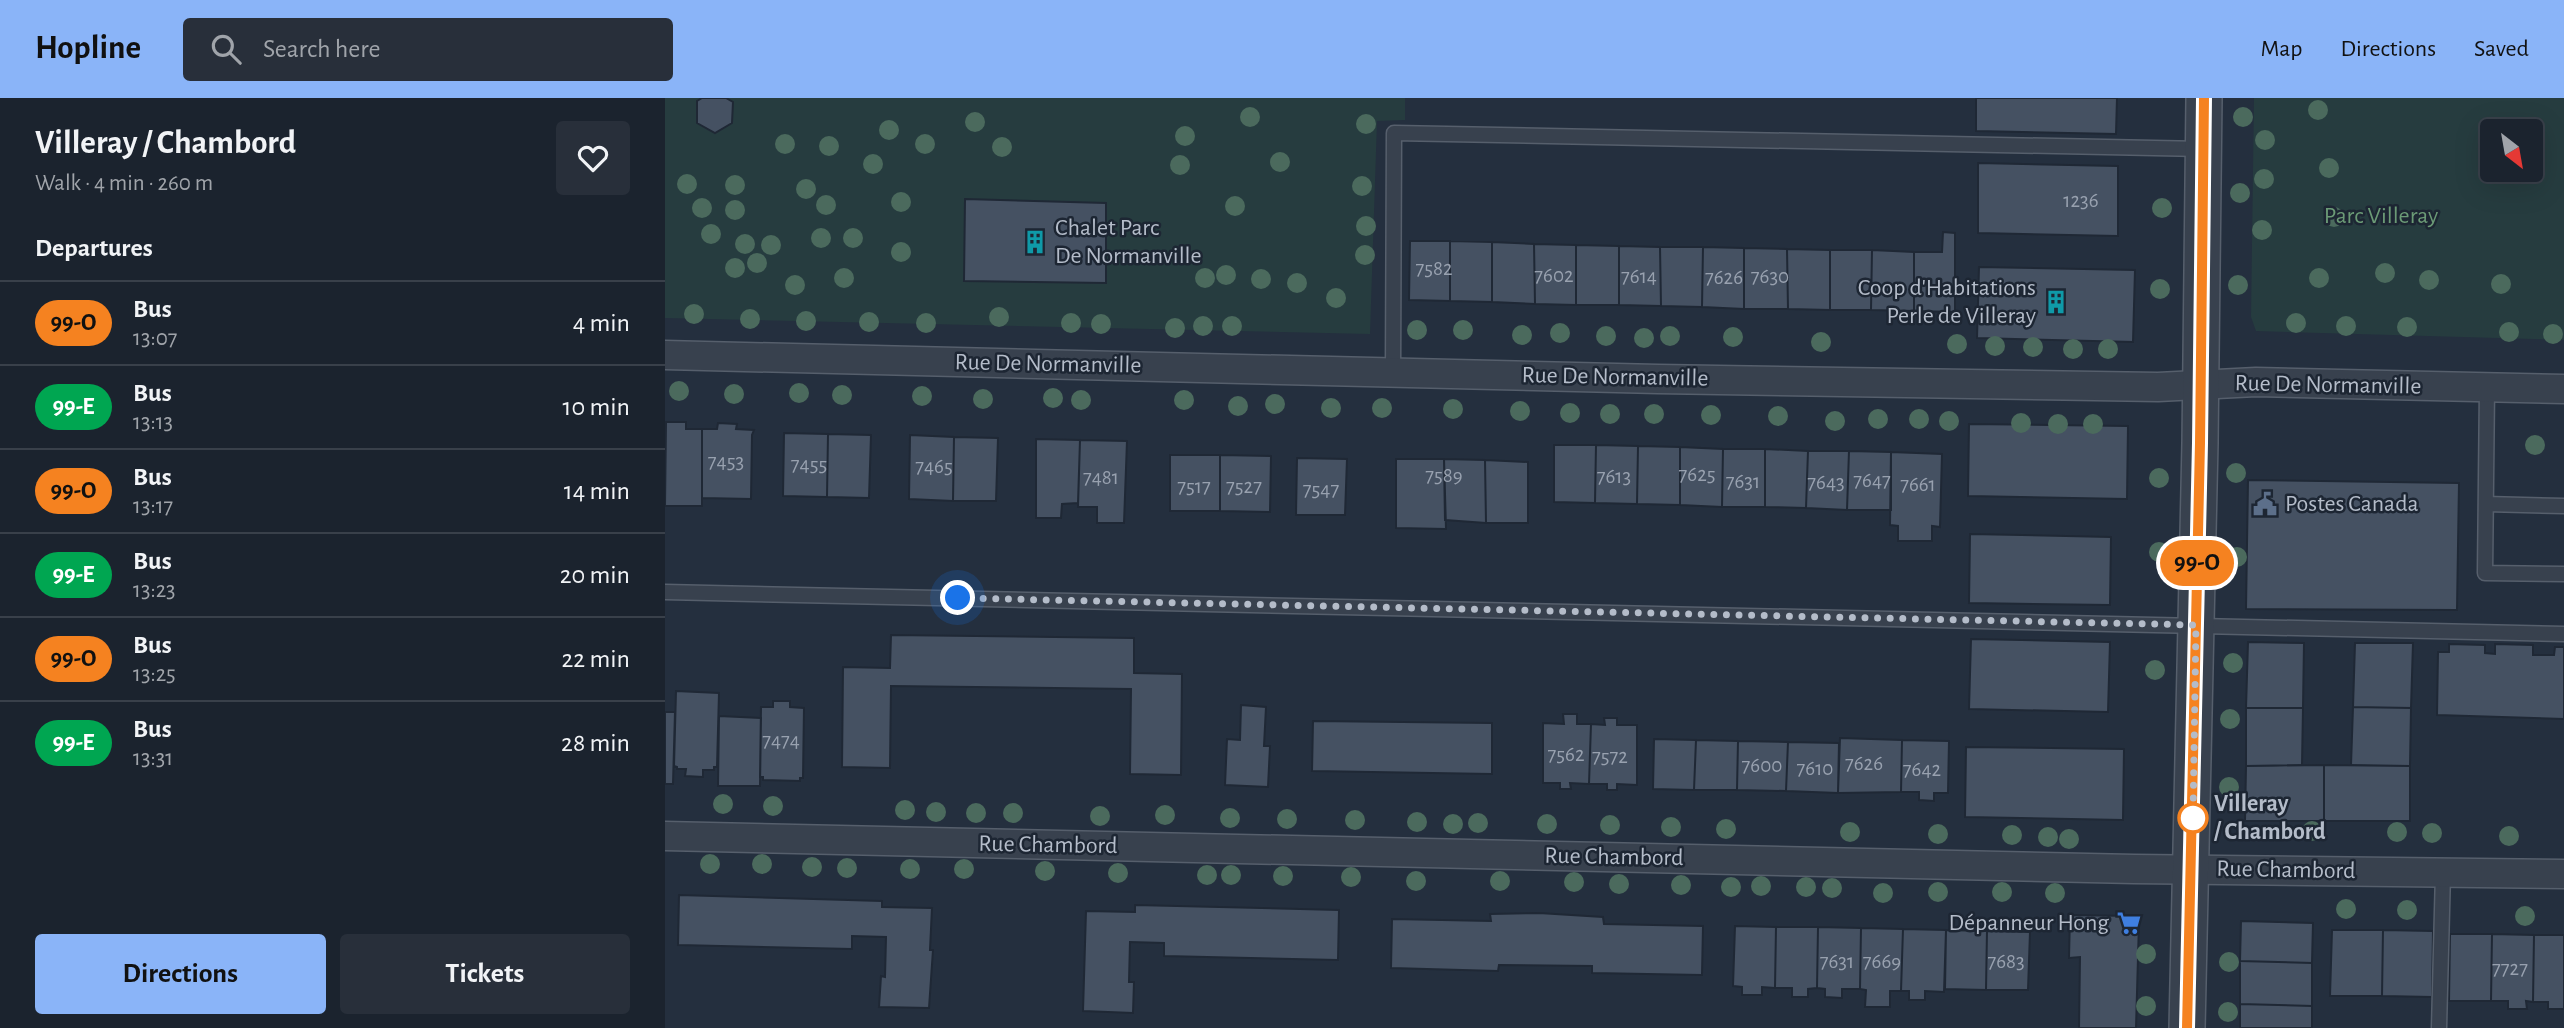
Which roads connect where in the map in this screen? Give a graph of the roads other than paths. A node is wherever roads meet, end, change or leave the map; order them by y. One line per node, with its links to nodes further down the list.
1 (2204, 98): 2 (street)
2 (2203, 149): 4 (lane); 5 (street)
3 (665, 355): 4 (street, Rue De Normanville)
4 (1393, 372): 5 (street, Rue De Normanville)
5 (2200, 385): 6 (street, Rue De Normanville); 12 (street)
6 (2487, 387): 7 (street, Rue De Normanville); 8 (lane)
7 (2564, 389)
8 (2486, 504): 9 (lane); 10 (lane)
9 (2564, 506)
10 (2564, 573)
11 (665, 592): 12 (lane)
12 (2196, 625): 13 (lane); 15 (street)
13 (2564, 634)
14 (665, 836): 15 (street, Rue Chambord)
15 (2192, 869): 16 (street, Rue Chambord); 18 (street)
16 (2443, 872): 17 (street, Rue Chambord); 19 (lane)
17 (2564, 874)
18 (2187, 1028)
19 (2439, 1028)

